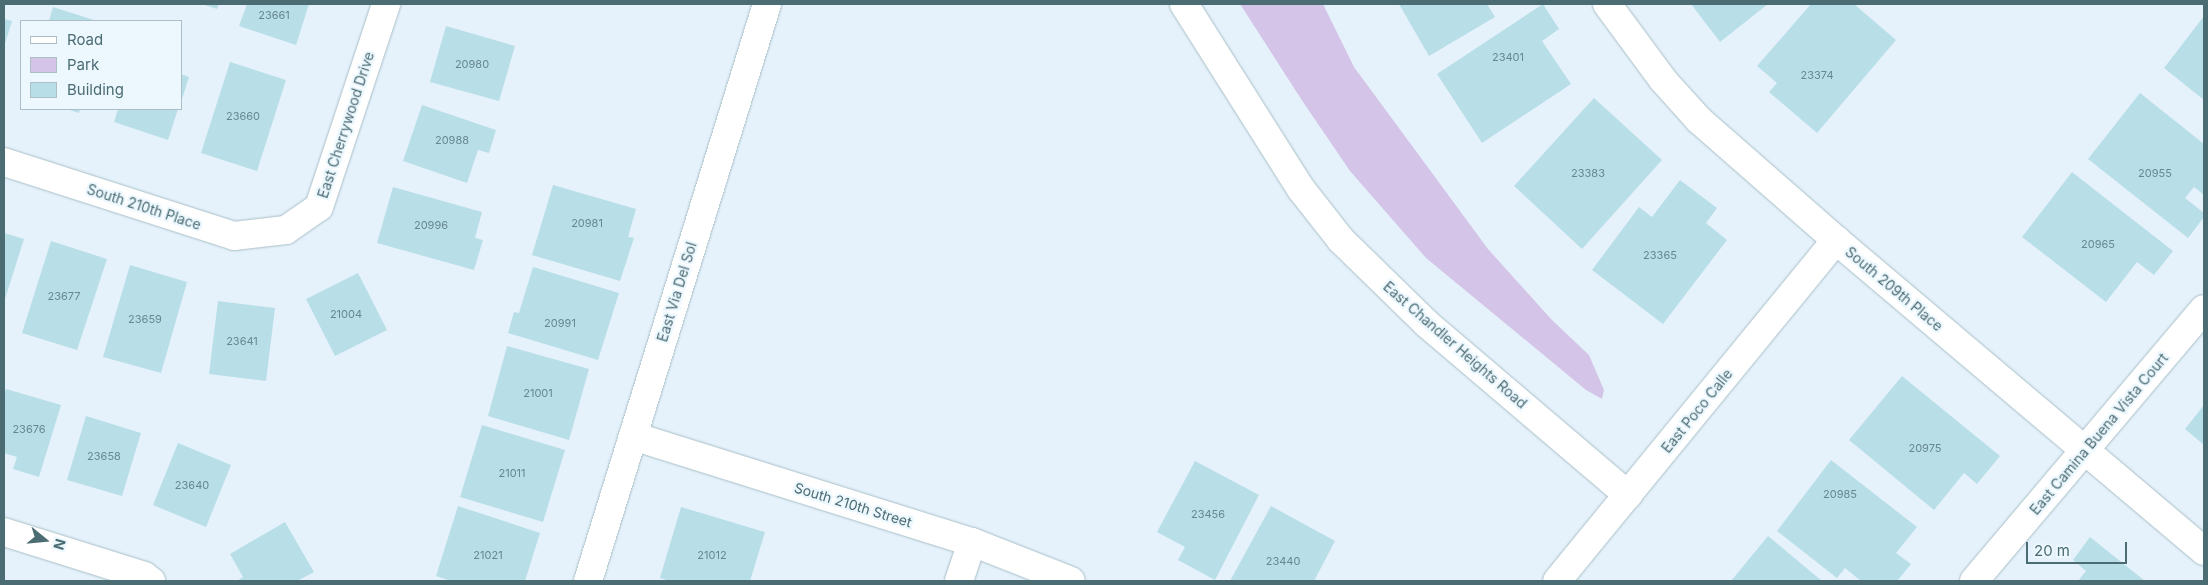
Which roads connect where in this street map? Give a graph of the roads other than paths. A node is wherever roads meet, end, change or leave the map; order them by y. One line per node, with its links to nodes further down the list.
1 (386, 4): 6 (street, East Cherrywood Drive)
2 (767, 4): 9 (street, East Via Del Sol)
3 (1184, 4): 11 (street, East Chandler Heights Road)
4 (1607, 4): 7 (street, South 209th Place)
5 (4, 162): 6 (street, South 210th Place)
6 (286, 230)
7 (1836, 240): 10 (street, South 209th Place); 11 (street, East Poco Calle)
8 (2204, 309): 10 (street, East Camina Buena Vista Court)
9 (633, 436): 13 (street, South 210th Street); 16 (street, East Via Del Sol)
10 (2085, 451): 14 (street, South 209th Place); 20 (street, East Camina Buena Vista Court)
11 (1628, 495): 19 (street, East Poco Calle)
12 (4, 532): 15 (street)
13 (972, 542): 17 (street); 18 (street, South 210th Street)
14 (2204, 552)
15 (152, 581)
16 (588, 581)
17 (959, 581)
18 (1071, 581)
19 (1557, 581)
20 (1974, 581)

